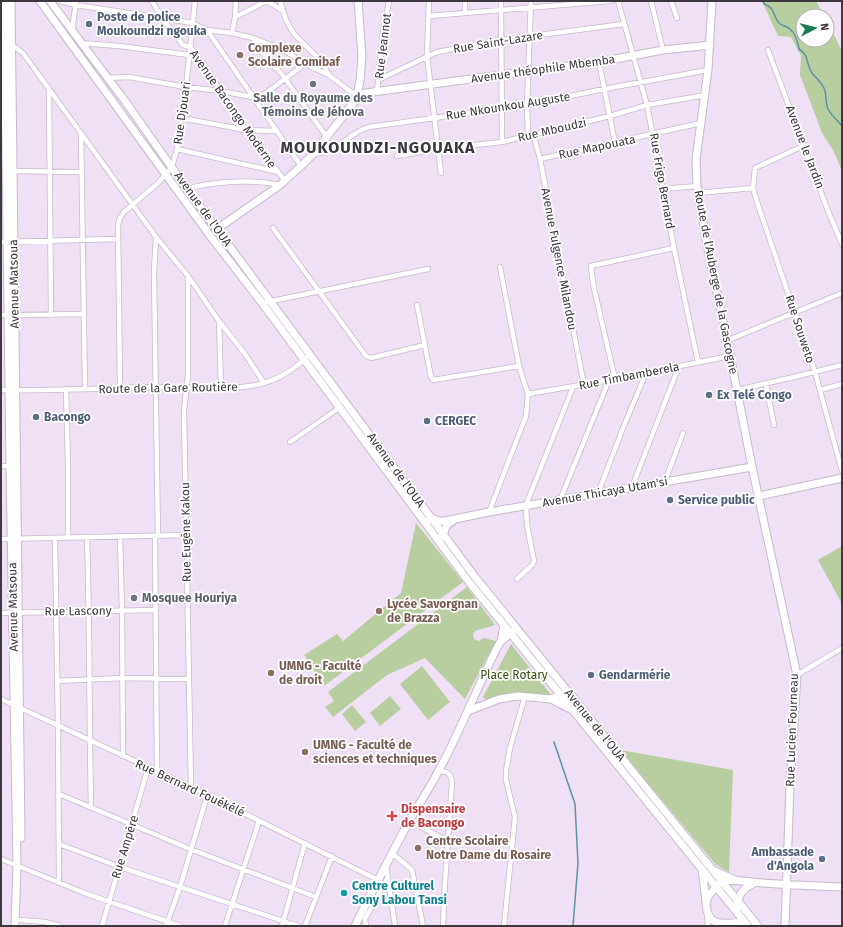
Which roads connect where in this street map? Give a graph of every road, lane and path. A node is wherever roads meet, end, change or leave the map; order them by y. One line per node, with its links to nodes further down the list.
1 (4, 1): 38 (street, Avenue Matsoua)
2 (11, 1): 38 (street, Avenue Matsoua)
3 (40, 1): 95 (street, Avenue de l'OUA)
4 (50, 1): 33 (street, Avenue de l'OUA)
5 (60, 1): 21 (street)
6 (152, 1): 28 (street, Avenue Bacongo Moderne)
7 (195, 1): 30 (street, Rue Djouari)
8 (236, 1): 26 (street)
9 (280, 1): 24 (street)
10 (358, 1): 63 (street)
11 (389, 1): 55 (street, Rue Jeannot)
12 (429, 1): 27 (street)
13 (465, 1): 25 (street)
14 (501, 1): 23 (street)
15 (531, 1): 22 (street, Avenue Fulgence Milandou)
16 (610, 1): 22 (street)
17 (618, 1): 31 (street, Rue Frigo Bernard)
18 (651, 1): 42 (street)
19 (671, 1): 29 (street)
20 (712, 1): 40 (street, Route de l'Auberge de la Gascogne)
21 (76, 3): 28 (street); 33 (street)
22 (531, 7): 23 (street); 35 (street, Avenue Fulgence Milandou)
23 (500, 10): 25 (street); 37 (street)
24 (283, 11): 26 (street); 51 (street)
25 (465, 13): 27 (street)
26 (235, 16): 34 (street)
27 (429, 16): 46 (street)
28 (162, 18): 30 (street); 41 (street, Avenue Bacongo Moderne)
29 (677, 18)
30 (192, 24): 32 (street); 41 (street, Rue Djouari)
31 (624, 24): 35 (street, Rue Saint-Lazare); 45 (street, Rue Frigo Bernard)
32 (207, 30): 34 (street); 66 (street)
33 (72, 31): 39 (street, Avenue de l'OUA)
34 (232, 33): 36 (street)
35 (530, 37): 37 (street, Rue Saint-Lazare); 49 (street, Avenue Fulgence Milandou)
36 (253, 38): 48 (street); 54 (street)
37 (501, 40): 46 (street, Rue Saint-Lazare); 52 (street)
38 (8, 43): 60 (street); 65 (street, Avenue Matsoua); 91 (street, Avenue Matsoua)
39 (81, 43): 44 (street); 53 (street, Avenue de l'OUA)
40 (710, 45): 42 (street, Avenue théophile Mbemba); 50 (street, Route de l'Auberge de la Gascogne)
41 (190, 47): 44 (street, Rue Djouari); 61 (street, Avenue Bacongo Moderne)
42 (663, 50): 45 (street, Avenue théophile Mbemba)
43 (768, 50): 82 (street, Avenue le Jardin)
44 (188, 55): 58 (street, Rue Djouari)
45 (633, 55): 47 (street, Avenue théophile Mbemba); 56 (street, Rue Frigo Bernard)
46 (427, 56): 55 (street, Rue Saint-Lazare); 57 (street)
47 (599, 62): 49 (street, Avenue théophile Mbemba); 59 (street)
48 (305, 64): 51 (street); 54 (street)
49 (529, 70): 52 (street, Avenue théophile Mbemba); 67 (street, Avenue Fulgence Milandou)
50 (708, 70): 56 (street, Rue Nkounkou Auguste); 64 (street, Route de l'Auberge de la Gascogne)
51 (329, 75): 63 (street)
52 (501, 75): 57 (street, Avenue théophile Mbemba); 69 (street)
53 (107, 78): 58 (street); 89 (street, Avenue de l'OUA)
54 (285, 79): 66 (street); 79 (street)
55 (378, 80): 62 (street, Rue Jeannot)
56 (641, 82): 59 (street, Rue Nkounkou Auguste); 68 (street, Rue Frigo Bernard)
57 (430, 85): 62 (street, Avenue théophile Mbemba); 72 (street)
58 (186, 87): 61 (street); 71 (street, Rue Djouari)
59 (604, 89): 67 (street, Rue Nkounkou Auguste); 70 (street)
60 (49, 90): 76 (street); 90 (street)
61 (221, 91): 66 (street); 74 (street, Avenue Bacongo Moderne)
62 (377, 91): 63 (street, Avenue théophile Mbemba)
63 (358, 94): 79 (street)
64 (706, 95): 68 (street, Rue Mboudzi); 73 (street, Route de l'Auberge de la Gascogne)
65 (3, 97): 91 (street, Avenue Matsoua)
66 (254, 99): 75 (street)
67 (527, 105): 69 (street, Rue Nkounkou Auguste); 77 (street, Avenue Fulgence Milandou)
68 (647, 105): 70 (street, Rue Mboudzi); 78 (street, Rue Frigo Bernard)
69 (501, 109): 72 (street, Rue Nkounkou Auguste); 80 (street)
70 (610, 116): 77 (street, Rue Mboudzi); 81 (street)
71 (181, 118): 74 (street); 83 (street, Rue Djouari)
72 (434, 119): 84 (street); 85 (street, Rue Nkounkou Auguste)
73 (702, 123): 78 (street, Rue Mapouata); 100 (street, Route de l'Auberge de la Gascogne)
74 (246, 130): 75 (street); 93 (street, Avenue Bacongo Moderne)
75 (276, 131): 88 (street)
76 (81, 133): 92 (street); 101 (street)
77 (530, 134): 80 (street, Rue Mboudzi); 87 (street, Avenue Fulgence Milandou)
78 (654, 134): 81 (street, Rue Mapouata); 99 (street, Rue Frigo Bernard)
79 (326, 136): 85 (street)
80 (502, 142): 84 (street, Rue Mboudzi)
81 (615, 143): 87 (street, Rue Mapouata)
82 (803, 146): 97 (street); 109 (street, Avenue le Jardin)
83 (177, 149): 89 (street, Rue Djouari); 93 (street)
84 (438, 149): 86 (street, Rue Mboudzi); 94 (street)
85 (312, 154): 88 (street)
86 (397, 156)
87 (540, 159): 140 (street, Avenue Fulgence Milandou)
88 (301, 166): 96 (street)
89 (172, 168): 95 (street, Rue Djouari); 98 (street, Avenue de l'OUA)
90 (49, 171): 91 (street); 92 (street); 107 (street)
91 (7, 172): 108 (street, Avenue Matsoua)
92 (82, 172): 106 (street)
93 (278, 172): 96 (street, Avenue Bacongo Moderne)
94 (441, 174)
95 (166, 175): 101 (street, Rue Djouari); 117 (street, Avenue de l'OUA)
96 (282, 183): 98 (street); 103 (street)
97 (753, 188): 100 (street); 119 (street, Rue Souweto)
98 (187, 189): 103 (street, Avenue de l'OUA)
99 (663, 189): 100 (street); 110 (street, Rue Frigo Bernard)
100 (697, 190): 124 (street, Route de l'Auberge de la Gascogne)
101 (133, 204): 104 (street); 105 (street, Rue Djouari)
102 (274, 228): 114 (street)
103 (217, 229): 116 (street, Avenue de l'OUA)
104 (156, 237): 113 (street); 141 (street)
105 (117, 239): 106 (street); 144 (street, Rue Djouari)
106 (82, 240): 107 (street); 120 (street)
107 (50, 241): 108 (street); 122 (street)
108 (8, 242): 121 (street, Avenue Matsoua)
109 (842, 244)
110 (674, 248): 129 (street, Rue Frigo Bernard); 135 (street)
111 (500, 267): 131 (street)
112 (428, 269): 114 (street)
113 (188, 276): 123 (street); 142 (street, Rue Eugène Kakou)
114 (320, 291): 116 (street); 125 (street)
115 (842, 293): 119 (street)
116 (271, 301): 117 (street); 126 (street, Avenue de l'OUA)
117 (262, 303): 128 (street, Avenue de l'OUA)
118 (417, 304): 125 (street)
119 (795, 312): 124 (street); 133 (street, Rue Souweto)
120 (84, 314): 122 (street); 147 (street)
121 (8, 315): 122 (street); 151 (street, Avenue Matsoua)
122 (51, 315)
123 (219, 321): 137 (street); 145 (street)
124 (726, 341): 127 (street, Route de l'Auberge de la Gascogne)
125 (425, 345): 131 (street)
126 (311, 355): 128 (street, Route de la Gare Routière); 169 (street, Avenue de l'OUA)
127 (730, 356): 129 (street, Rue Timbamberela); 149 (street, Route de l'Auberge de la Gascogne)
128 (304, 360): 137 (street, Route de la Gare Routière); 153 (street, Avenue de l'OUA)
129 (698, 362): 132 (street, Rue Timbamberela)
130 (842, 365): 133 (street)
131 (519, 366): 152 (street)
132 (679, 366): 134 (street, Rue Timbamberela); 163 (street)
133 (815, 372): 138 (street); 150 (street, Rue Souweto)
134 (646, 373): 135 (street, Rue Timbamberela); 164 (street)
135 (615, 379): 136 (street, Rue Timbamberela)
136 (609, 380): 140 (street, Rue Timbamberela); 166 (street)
137 (264, 383): 145 (street, Route de la Gare Routière)
138 (766, 384): 149 (street); 154 (street)
139 (842, 384): 150 (street)
140 (584, 385): 143 (street, Rue Timbamberela)
141 (156, 387): 142 (street, Route de la Gare Routière); 144 (street, Route de la Gare Routière); 174 (street)
142 (187, 387): 145 (street, Route de la Gare Routière); 172 (street, Rue Eugène Kakou)
143 (573, 387): 152 (street, Rue Timbamberela); 167 (street)
144 (120, 388): 147 (street, Route de la Gare Routière)
145 (221, 388)
146 (66, 389): 147 (street, Route de la Gare Routière); 151 (street, Route de la Gare Routière); 177 (street)
147 (85, 389)
148 (1, 390): 151 (street, Route de la Gare Routière)
149 (738, 390): 159 (street, Route de l'Auberge de la Gascogne)
150 (820, 390): 160 (street, Rue Souweto)
151 (13, 391): 158 (street, Avenue Matsoua); 180 (street, Avenue Matsoua)
152 (528, 394): 168 (street)
153 (339, 408): 156 (street); 171 (street, Avenue de l'OUA)
154 (774, 425)
155 (683, 433): 162 (street)
156 (290, 442)
157 (1, 466): 158 (street)
158 (10, 466): 180 (street, Avenue Matsoua)
159 (752, 467): 162 (street, Avenue Thicaya Utam'si); 165 (street, Rue Lucien Fourneau)
160 (842, 471)
161 (842, 478): 165 (street)
162 (665, 481): 163 (street, Avenue Thicaya Utam'si)
163 (632, 487): 164 (street, Avenue Thicaya Utam'si)
164 (598, 493): 166 (street, Avenue Thicaya Utam'si)
165 (759, 496): 192 (street, Rue Lucien Fourneau)
166 (560, 500): 167 (street, Avenue Thicaya Utam'si)
167 (526, 505): 168 (street, Avenue Thicaya Utam'si); 181 (street)
168 (489, 512): 170 (street, Avenue Thicaya Utam'si)
169 (431, 518): 170 (street, Avenue Thicaya Utam'si); 171 (street); 178 (street, Avenue de l'OUA)
170 (458, 518): 178 (street)
171 (424, 523): 178 (street, Avenue de l'OUA)
172 (187, 535): 174 (street); 195 (street, Rue Eugène Kakou)
173 (120, 536): 174 (street); 175 (street); 185 (street)
174 (156, 536): 182 (street)
175 (87, 537): 177 (street); 184 (street)
176 (55, 538): 177 (street); 180 (street); 183 (street)
177 (68, 538)
178 (440, 538): 188 (street, Avenue de l'OUA); 189 (street, Avenue de l'OUA)
179 (1, 539): 180 (street)
180 (14, 539): 187 (street, Avenue Matsoua)
181 (517, 579)
182 (155, 610): 185 (street, Rue Lascony); 194 (street)
183 (56, 611): 184 (street, Rue Lascony); 187 (street, Rue Lascony); 197 (street)
184 (89, 611): 185 (street, Rue Lascony); 196 (street)
185 (122, 611): 193 (street)
186 (1, 613): 187 (street, Rue Lascony)
187 (16, 613): 202 (street, Avenue Matsoua)
188 (504, 626): 189 (street, Avenue de l'OUA); 190 (street)
189 (514, 632): 190 (street); 198 (street, Avenue de l'OUA)
190 (501, 642): 203 (street)
191 (842, 648): 192 (street)
192 (797, 675): 237 (street, Rue Lucien Fourneau)
193 (123, 678): 194 (street); 196 (street); 207 (street)
194 (156, 679): 195 (street); 210 (street)
195 (188, 679): 211 (street, Rue Eugène Kakou)
196 (90, 680): 197 (street); 206 (street)
197 (57, 681): 205 (street)
198 (565, 694): 201 (street); 204 (street, Avenue de l'OUA); 230 (street, Avenue de l'OUA)
199 (525, 696): 201 (street); 203 (street); 264 (street)
200 (1, 699): 202 (street, Rue Bernard Fouékélé)
201 (551, 699): 204 (street)
202 (17, 706): 205 (street, Rue Bernard Fouékélé); 226 (street, Avenue Matsoua)
203 (468, 711): 209 (street)
204 (574, 711): 229 (street, Avenue de l'OUA)
205 (58, 726): 206 (street, Rue Bernard Fouékélé); 212 (street)
206 (89, 740): 207 (street, Rue Bernard Fouékélé); 214 (street)
207 (123, 756): 208 (street, Rue Bernard Fouékélé)
208 (148, 768): 210 (street, Rue Bernard Fouékélé); 217 (street, Rue Ampère)
209 (439, 770): 216 (street); 218 (street)
210 (157, 772): 211 (street, Rue Bernard Fouékélé)
211 (191, 787): 213 (street, Rue Bernard Fouékélé)
212 (59, 794): 214 (street); 220 (street)
213 (207, 796): 215 (street, Rue Bernard Fouékélé); 221 (street)
214 (91, 806): 217 (street)
215 (259, 821): 219 (street, Rue Bernard Fouékélé); 228 (street)
216 (409, 821): 218 (street); 222 (street)
217 (132, 824): 221 (street); 227 (street, Rue Ampère)
218 (448, 841): 263 (street)
219 (305, 843): 223 (street, Rue Bernard Fouékélé); 241 (street)
220 (59, 844): 227 (street); 235 (street)
221 (190, 849): 228 (street); 238 (street)
222 (392, 853): 225 (street); 262 (street)
223 (332, 856): 232 (street, Rue Bernard Fouékélé); 242 (street)
224 (1, 859): 226 (street)
225 (386, 865): 231 (street); 232 (street)
226 (19, 866): 235 (street); 248 (street, Avenue Matsoua)
227 (120, 867): 238 (street); 244 (street, Rue Ampère)
228 (243, 869): 241 (street); 245 (street)
229 (702, 869): 239 (street, Avenue de l'OUA); 246 (street)
230 (714, 871): 233 (street); 234 (street, Avenue de l'OUA)
231 (388, 877): 260 (street); 261 (street)
232 (378, 880): 259 (street)
233 (735, 880): 234 (street); 236 (street)
234 (722, 881): 239 (street); 243 (street, Avenue de l'OUA)
235 (59, 883): 244 (street)
236 (754, 883): 237 (street); 243 (street)
237 (786, 885): 240 (street); 267 (street, Rue Lucien Fourneau)
238 (180, 887): 245 (street); 249 (street)
239 (716, 887): 246 (street); 247 (street, Avenue de l'OUA)
240 (842, 887)
241 (292, 889): 242 (street); 250 (street)
242 (316, 897): 258 (street)
243 (737, 900): 247 (street); 266 (street, Avenue de l'OUA)
244 (108, 902): 249 (street); 254 (street, Rue Ampère)
245 (232, 903): 250 (street); 256 (street)
246 (706, 905): 251 (street); 265 (street)
247 (736, 912): 251 (street); 252 (street, Avenue de l'OUA)
248 (18, 924): 253 (street)
249 (167, 924): 255 (street)
250 (283, 924): 257 (street)
251 (736, 924): 252 (street)
252 (746, 924)
253 (60, 926)
254 (102, 926)
255 (180, 926)
256 (225, 926)
257 (298, 926)
258 (305, 926)
259 (355, 926)
260 (366, 926)
261 (395, 926)
262 (423, 926)
263 (443, 926)
264 (504, 926)
265 (708, 926)
266 (758, 926)
267 (786, 926)

